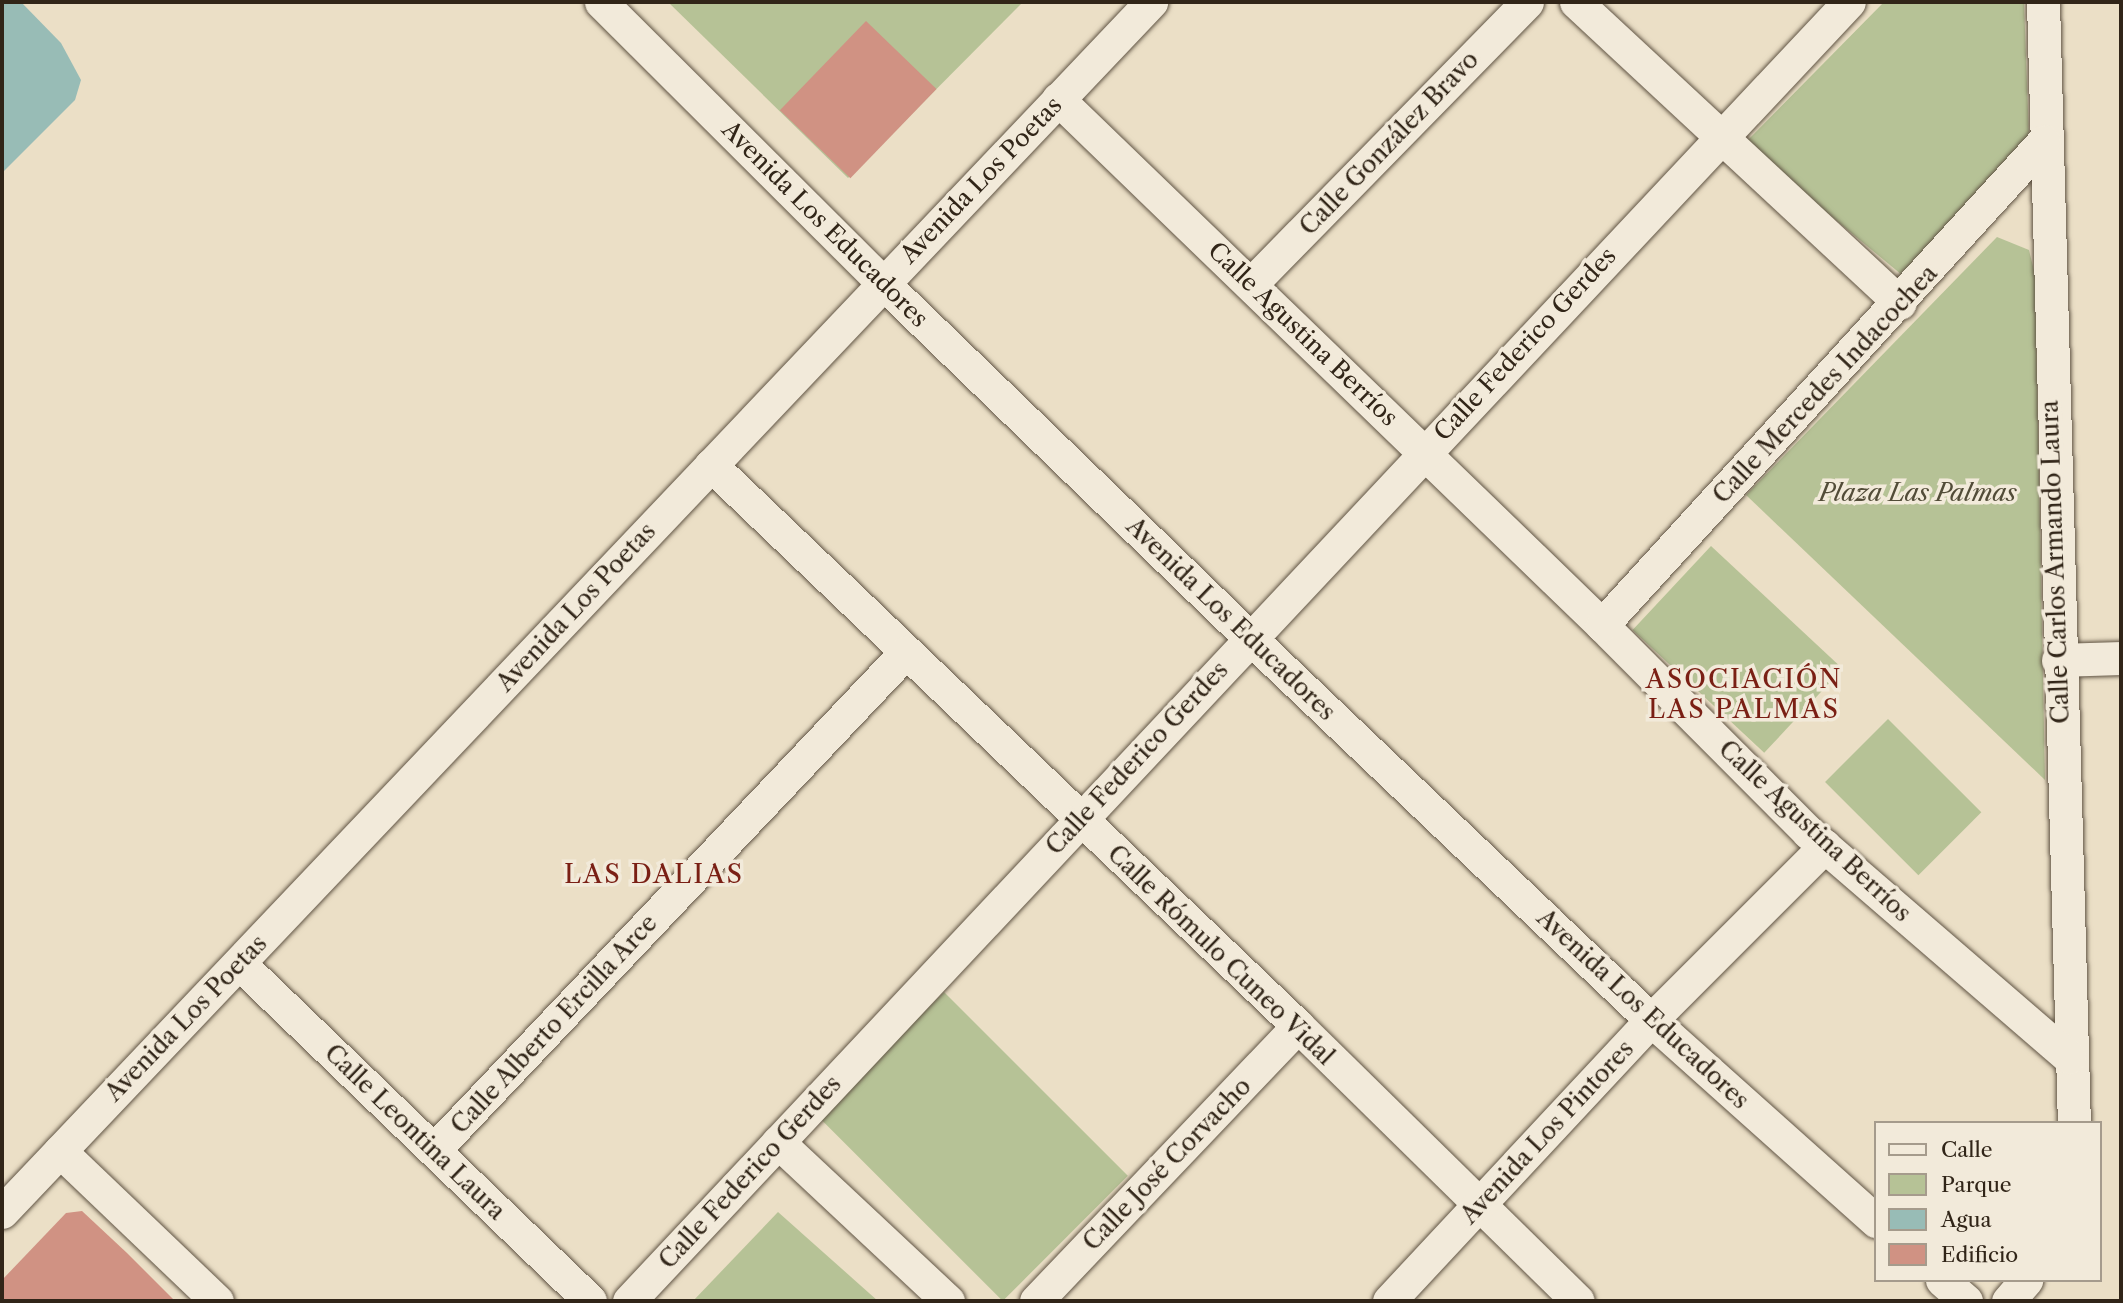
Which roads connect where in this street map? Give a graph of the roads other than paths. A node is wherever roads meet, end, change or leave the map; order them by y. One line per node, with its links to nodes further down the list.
1 (601, 2): 10 (street, Avenida Los Educadores)
2 (1150, 2): 7 (street, Avenida Los Poetas)
3 (1527, 2): 11 (street, Calle González Bravo)
4 (1576, 2): 8 (street)
5 (1849, 2): 8 (street, Calle Federico Gerdes)
6 (2043, 2): 9 (street, Calle Carlos Armando Laura)
7 (1058, 99): 10 (street, Avenida Los Poetas); 11 (street, Calle Agustina Berríos)
8 (1721, 136): 12 (street); 13 (street, Calle Federico Gerdes)
9 (2045, 141): 12 (street, Calle Mercedes Indacochea); 19 (street, Calle Carlos Armando Laura)
10 (883, 283): 14 (street, Avenida Los Poetas); 16 (street, Avenida Los Educadores)
11 (1252, 283): 13 (street, Calle Agustina Berríos)
12 (1900, 303): 15 (street, Calle Mercedes Indacochea)
13 (1424, 452): 15 (street, Calle Agustina Berríos); 16 (street, Calle Federico Gerdes)
14 (711, 465): 17 (street, Calle Rómulo Cuneo Vidal); 22 (street, Avenida Los Poetas)
15 (1602, 625): 21 (street, Calle Agustina Berríos)
16 (1249, 637): 20 (street, Calle Federico Gerdes); 23 (street, Avenida Los Educadores)
17 (905, 653): 20 (street, Calle Rómulo Cuneo Vidal); 28 (street, Calle Alberto Ercilla Arce)
18 (2121, 658): 19 (street)
19 (2057, 660): 25 (street, Calle Carlos Armando Laura)
20 (1080, 820): 24 (street, Calle Rómulo Cuneo Vidal); 27 (street, Calle Federico Gerdes)
21 (1825, 846): 23 (street, Avenida Los Pintores); 25 (street, Calle Agustina Berríos)
22 (239, 963): 28 (street, Calle Leontina Laura); 29 (street, Avenida Los Poetas)
23 (1650, 1020): 30 (street, Avenida Los Pintores); 32 (street, Avenida Los Educadores)
24 (1298, 1026): 30 (street, Calle Rómulo Cuneo Vidal); 39 (street, Calle José Corvacho)
25 (2068, 1057): 26 (street, Calle Carlos Armando Laura)
26 (2074, 1121)
27 (778, 1142): 37 (street, Calle Federico Gerdes); 38 (street)
28 (434, 1150): 36 (street, Calle Leontina Laura)
29 (60, 1151): 31 (street, Avenida Los Poetas); 35 (street)
30 (1480, 1206): 40 (street, Avenida Los Pintores); 41 (street, Calle Rómulo Cuneo Vidal)
31 (2, 1212)
32 (1874, 1219)
33 (1944, 1282): 42 (street)
34 (2024, 1282): 43 (street)
35 (217, 1301)
36 (590, 1301)
37 (629, 1301)
38 (948, 1301)
39 (1035, 1301)
40 (1390, 1301)
41 (1578, 1301)
42 (1966, 1301)
43 (2008, 1301)

